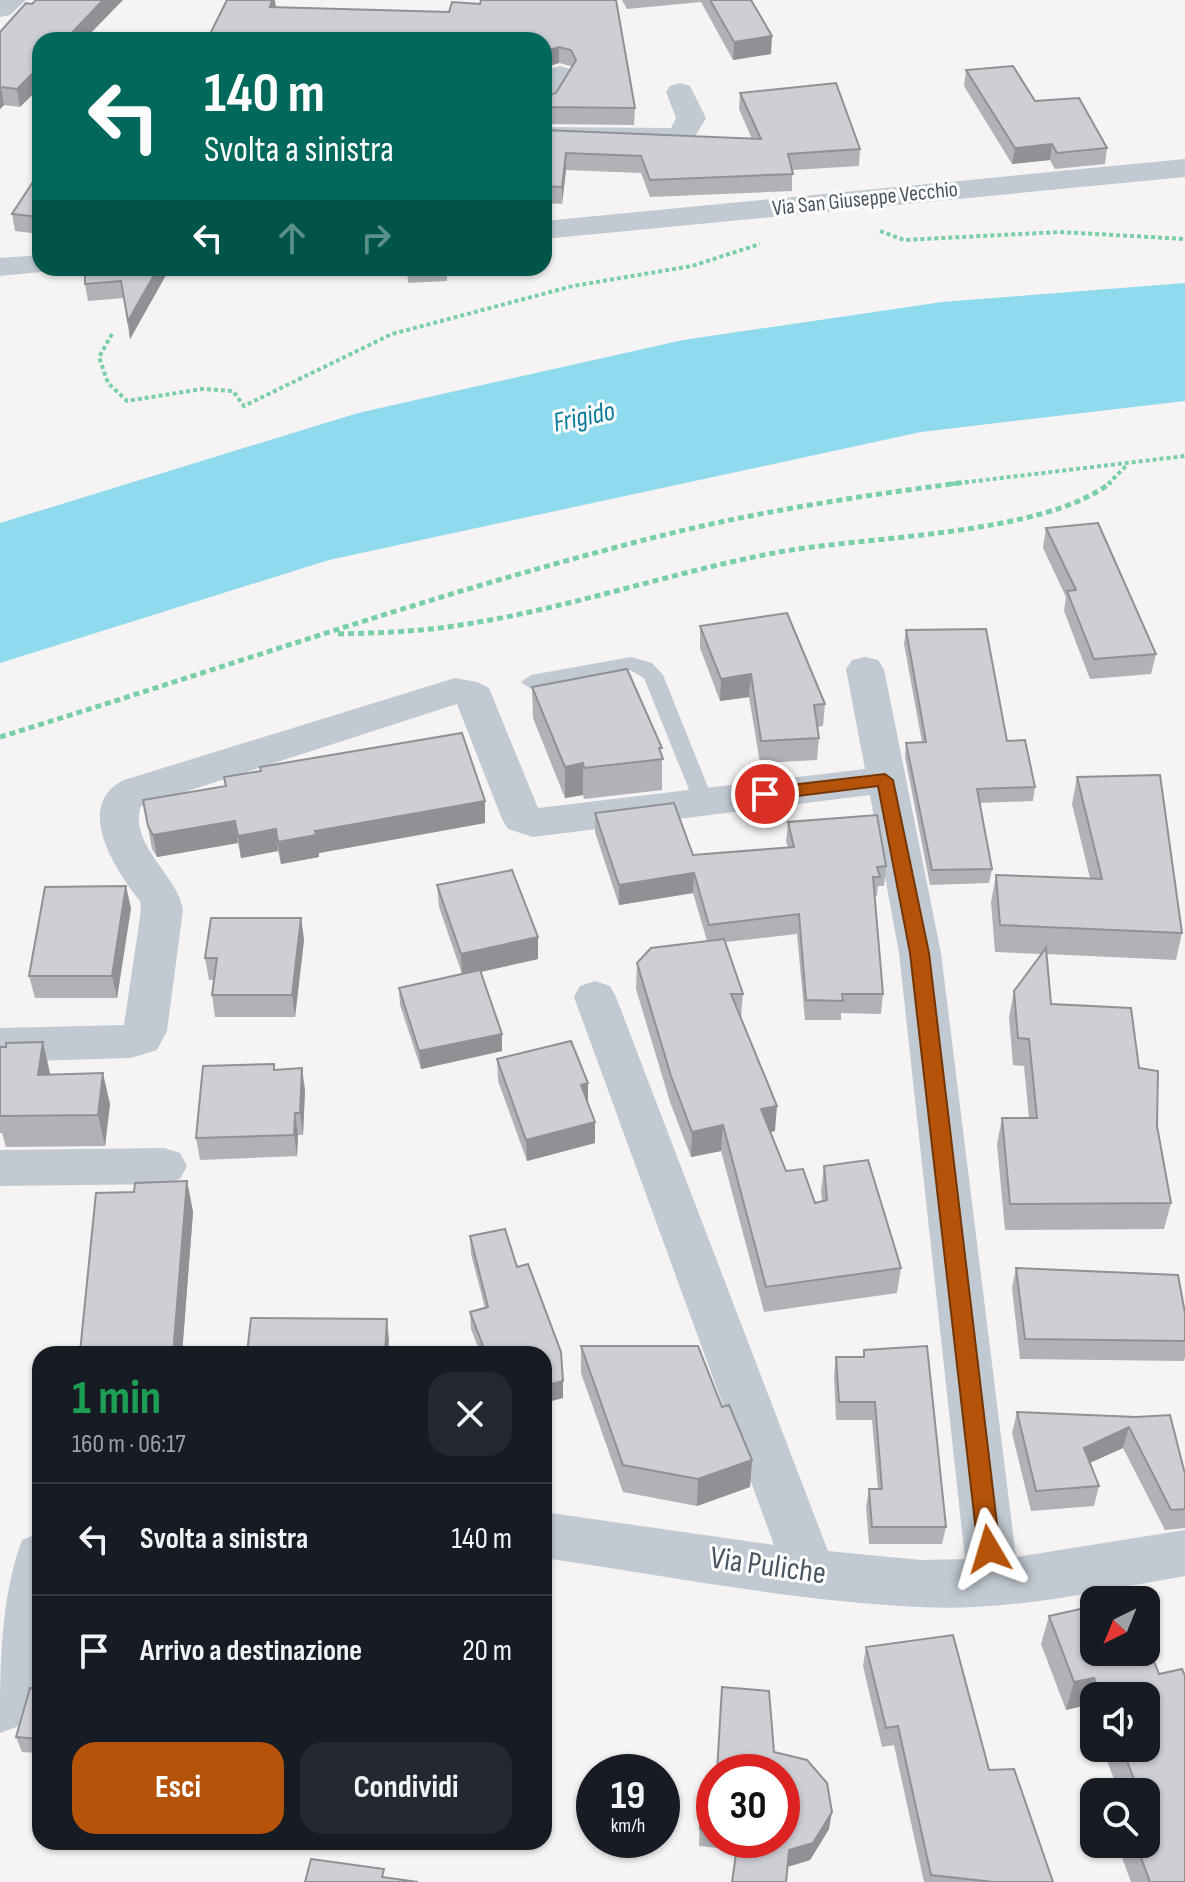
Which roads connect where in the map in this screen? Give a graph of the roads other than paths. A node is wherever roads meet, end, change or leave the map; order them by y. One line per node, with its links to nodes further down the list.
1 (12, 0): 2 (street)
2 (0, 9)
3 (560, 75): 4 (street)
4 (552, 88)
5 (680, 92): 6 (street)
6 (552, 136)
7 (1185, 168): 8 (street, Via San Giuseppe Vecchio)
8 (552, 229)
9 (32, 265): 10 (street)
10 (0, 267)
11 (865, 669): 13 (street)
12 (531, 682): 14 (lane)
13 (885, 780): 14 (street); 22 (street)
14 (704, 802): 16 (street)
15 (595, 997): 21 (street)
16 (0, 1045)
17 (164, 1166): 18 (street)
18 (0, 1168)
19 (552, 1536): 21 (street, Via Puliche)
20 (1185, 1553): 22 (street, Via Puliche)
21 (810, 1573): 22 (street, Via Puliche)
22 (993, 1579)
23 (32, 1598): 24 (street)
24 (0, 1708)

